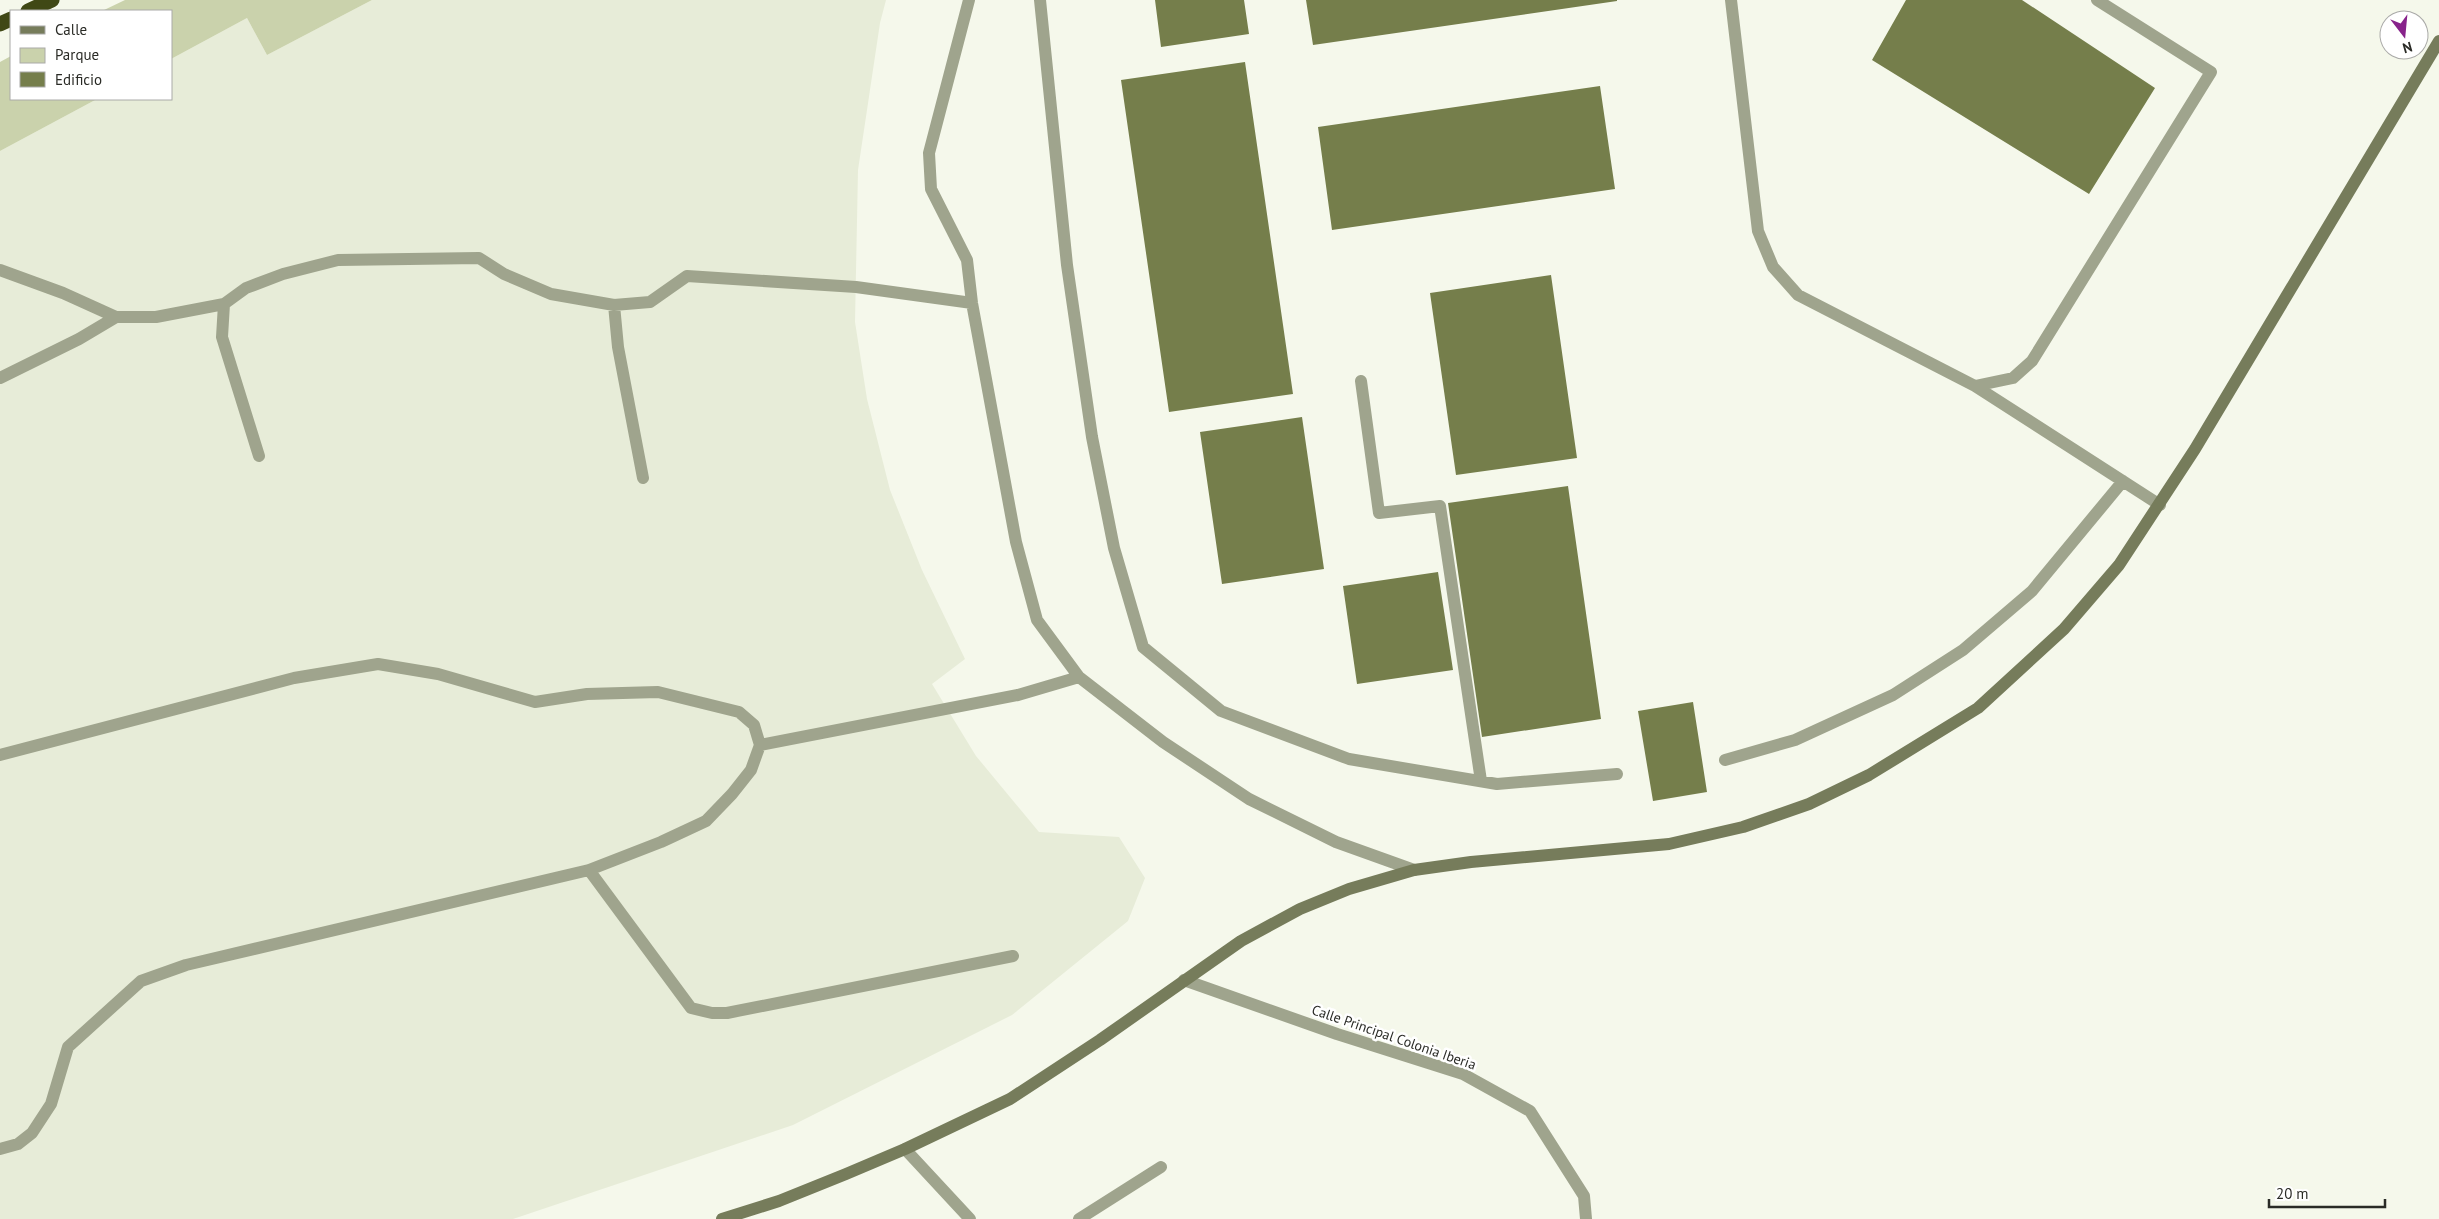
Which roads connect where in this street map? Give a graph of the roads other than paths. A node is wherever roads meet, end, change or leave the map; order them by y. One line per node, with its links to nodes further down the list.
1 (52, 0): 6 (highway)
2 (968, 0): 9 (street)
3 (1040, 0): 25 (street)
4 (1731, 0): 15 (street)
5 (2097, 0): 15 (street)
6 (30, 10)
7 (2439, 41): 19 (street)
8 (0, 270): 12 (street)
9 (972, 303): 11 (street); 20 (street)
10 (224, 304): 11 (street); 12 (street); 16 (street)
11 (614, 305): 17 (street)
12 (116, 317): 13 (street)
13 (0, 378)
14 (1361, 381): 25 (street)
15 (1975, 386): 18 (street)
16 (259, 456)
17 (643, 478)
18 (2123, 481): 19 (street); 23 (street)
19 (2160, 505): 27 (street)
20 (1079, 677): 21 (street); 27 (street)
21 (760, 745): 22 (street); 26 (street)
22 (0, 755)
23 (1725, 760)
24 (1617, 774): 25 (street)
25 (1481, 781)
26 (589, 870): 28 (street); 30 (street)
27 (1414, 870): 29 (street)
28 (1013, 956)
29 (1184, 980): 31 (street); 36 (street, Calle Principal Colonia Iberia)
30 (0, 1149)
31 (905, 1149): 33 (street); 34 (street)
32 (1161, 1167): 35 (street)
33 (722, 1219)
34 (970, 1219)
35 (1079, 1219)
36 (1586, 1219)

